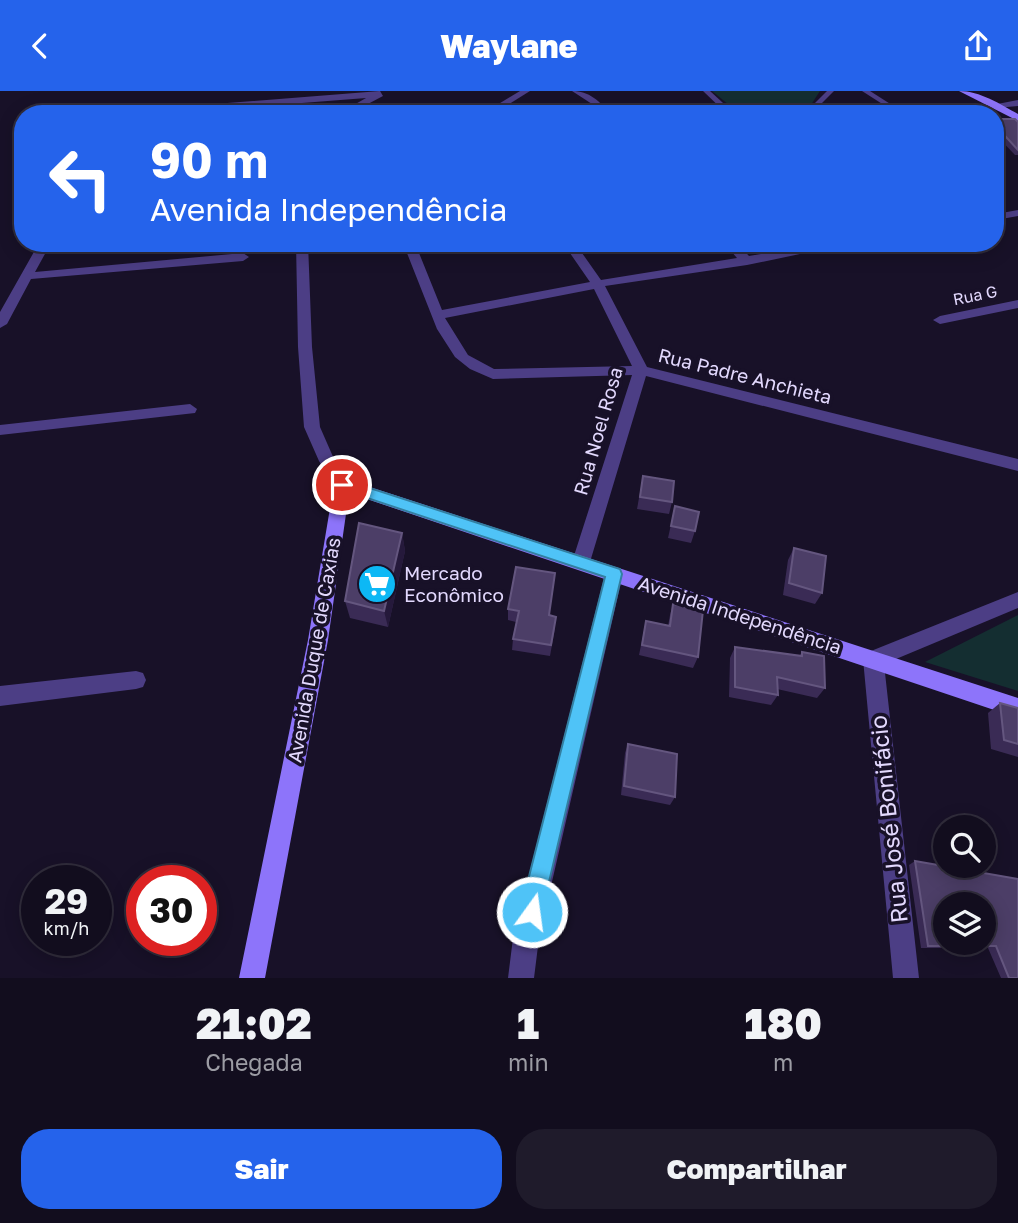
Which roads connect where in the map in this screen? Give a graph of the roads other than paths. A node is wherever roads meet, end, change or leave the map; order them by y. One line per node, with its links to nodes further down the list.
1 (526, 91): 13 (street)
2 (576, 91): 14 (street)
3 (706, 91): 15 (lane)
4 (831, 91): 16 (lane)
5 (865, 91): 17 (lane)
6 (963, 91): 18 (street)
7 (384, 93): 8 (street); 12 (street)
8 (295, 100): 10 (street); 11 (street)
9 (1018, 103): 18 (street)
10 (237, 105)
11 (295, 105)
12 (360, 105)
13 (502, 105)
14 (598, 105)
15 (722, 105)
16 (816, 105)
17 (888, 105)
18 (996, 105)
19 (40, 252): 27 (street)
20 (302, 252): 37 (street)
21 (413, 252): 30 (street, Rua Padre Anchieta)
22 (575, 252): 28 (street, Rua Noel Rosa)
23 (738, 252): 26 (street)
24 (797, 252): 26 (street)
25 (243, 257): 27 (street)
26 (747, 261): 28 (street)
27 (26, 277): 32 (street)
28 (598, 284): 30 (street); 33 (street, Rua Noel Rosa)
29 (1018, 304): 31 (street, Rua G)
30 (438, 315): 33 (street, Rua Padre Anchieta)
31 (940, 320)
32 (0, 324)
33 (641, 370): 36 (street, Rua Padre Anchieta); 38 (street, Rua Noel Rosa)
34 (190, 409): 35 (street)
35 (0, 430)
36 (1018, 465)
37 (342, 485): 38 (street, Avenida Independência); 45 (street, Avenida Duque de Caxias)
38 (581, 562): 39 (street, Avenida Independência)
39 (614, 574): 41 (street, Avenida Independência); 46 (street)
40 (1018, 600): 41 (street)
41 (873, 659): 44 (street, Avenida Independência); 47 (street, Rua José Bonifácio)
42 (136, 680): 43 (street)
43 (0, 696)
44 (1018, 708)
45 (251, 978)
46 (521, 978)
47 (906, 978)

